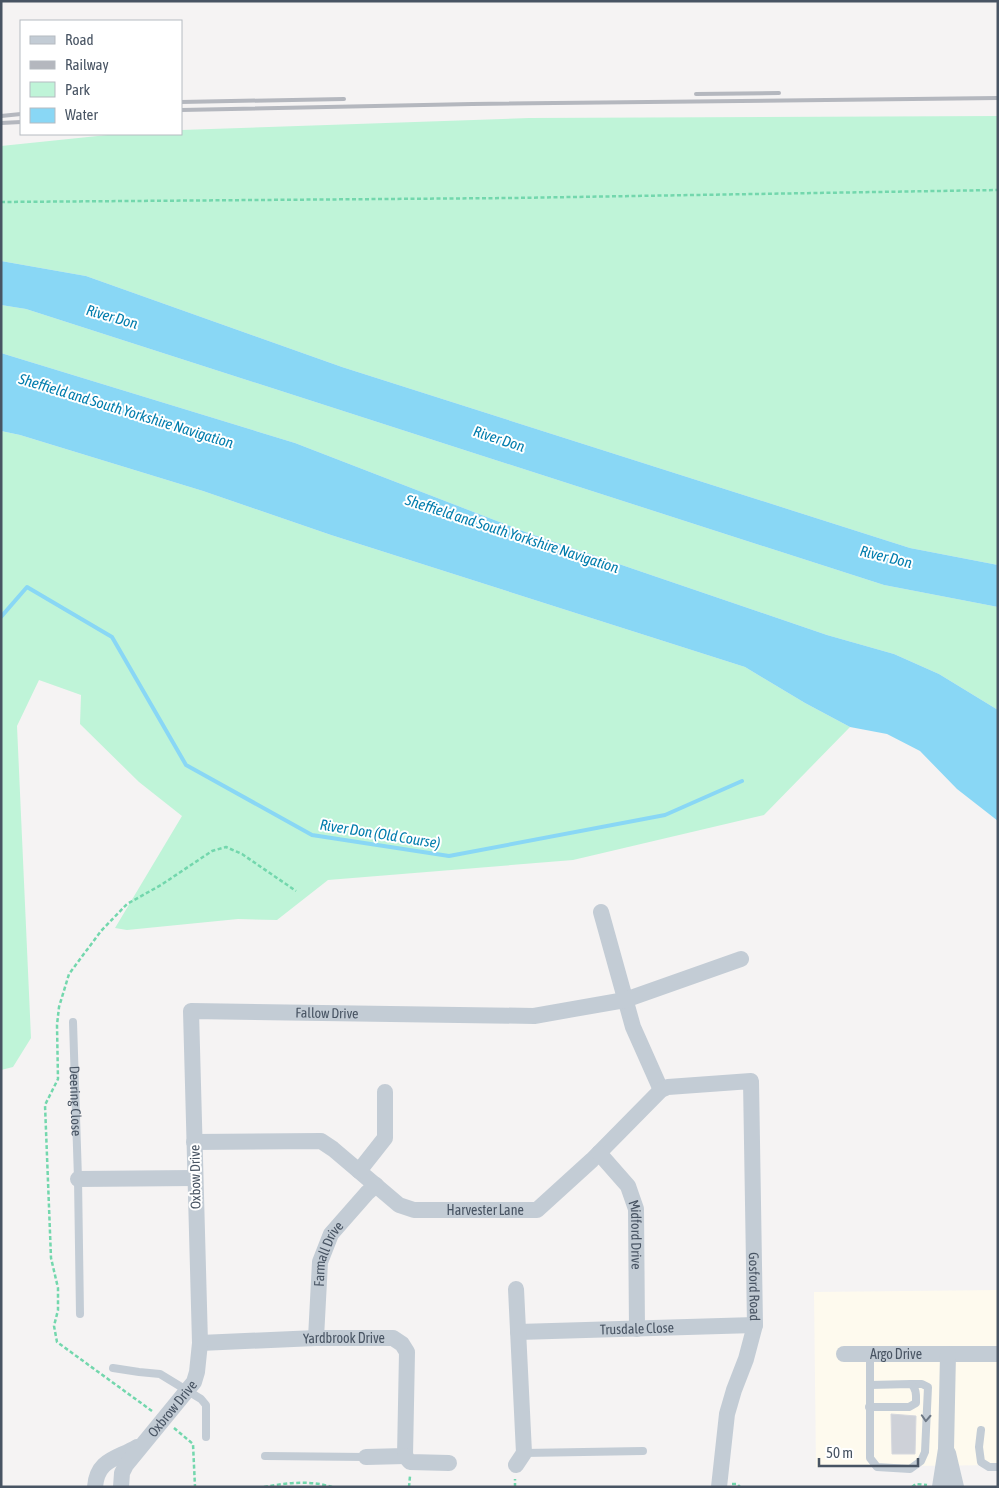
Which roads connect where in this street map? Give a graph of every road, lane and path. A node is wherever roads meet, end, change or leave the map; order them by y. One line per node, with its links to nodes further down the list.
1 (998, 190): 2 (path)
2 (1, 202)
3 (296, 891): 33 (path)
4 (601, 912): 6 (street)
5 (741, 959): 6 (street, Fallow Drive)
6 (625, 1000): 7 (street, Fallow Drive); 9 (street)
7 (191, 1011): 11 (street, Oxbow Drive)
8 (73, 1022): 15 (lane, Deering Close)
9 (661, 1090): 12 (street, Harvester Lane); 19 (street, Gosford Road)
10 (385, 1092): 13 (street)
11 (194, 1142): 13 (street, Harvester Lane); 14 (street, Oxbow Drive)
12 (599, 1153): 16 (street, Harvester Lane); 20 (street, Midford Drive)
13 (359, 1171): 16 (street, Harvester Lane)
14 (194, 1178): 15 (street); 23 (street, Oxbow Drive)
15 (78, 1179): 18 (lane, Deering Close)
16 (376, 1185): 22 (street, Farmall Drive)
17 (516, 1289): 21 (street)
18 (80, 1314)
19 (755, 1326): 20 (street, Trusdale Close); 52 (street, Gosford Road)
20 (637, 1329): 21 (street, Trusdale Close)
21 (518, 1332): 43 (street)
22 (316, 1338): 23 (street, Yardbrook Drive); 41 (street, Yardbrook Drive)
23 (200, 1343): 31 (street, Oxbrow Drive)
24 (844, 1354): 25 (street, Argo Drive)
25 (870, 1354): 26 (street, Argo Drive); 30 (lane)
26 (948, 1354): 27 (street, Argo Drive); 38 (street)
27 (998, 1354)
28 (113, 1368): 31 (lane)
29 (911, 1384): 30 (lane); 32 (lane); 32 (lane, one-way to 32)
30 (870, 1385): 32 (lane)
31 (189, 1390): 36 (lane); 37 (street, Oxbrow Drive)
32 (869, 1407)
33 (157, 1415)
34 (169, 1424): 49 (path)
35 (981, 1430): 45 (lane)
36 (206, 1438)
37 (145, 1443): 47 (street, Oxbrow Drive); 48 (street, Oxbrow Drive)
38 (946, 1448): 54 (street); 55 (street)
39 (643, 1451): 43 (lane)
40 (265, 1456): 42 (lane)
41 (405, 1456): 42 (street); 44 (street)
42 (366, 1457)
43 (520, 1459)
44 (450, 1462)
45 (998, 1467)
46 (922, 1485): 53 (path)
47 (95, 1487)
48 (121, 1487)
49 (195, 1487)
50 (264, 1487): 51 (path)
51 (332, 1487)
52 (719, 1487)
53 (912, 1487)
54 (940, 1487)
55 (956, 1487)

